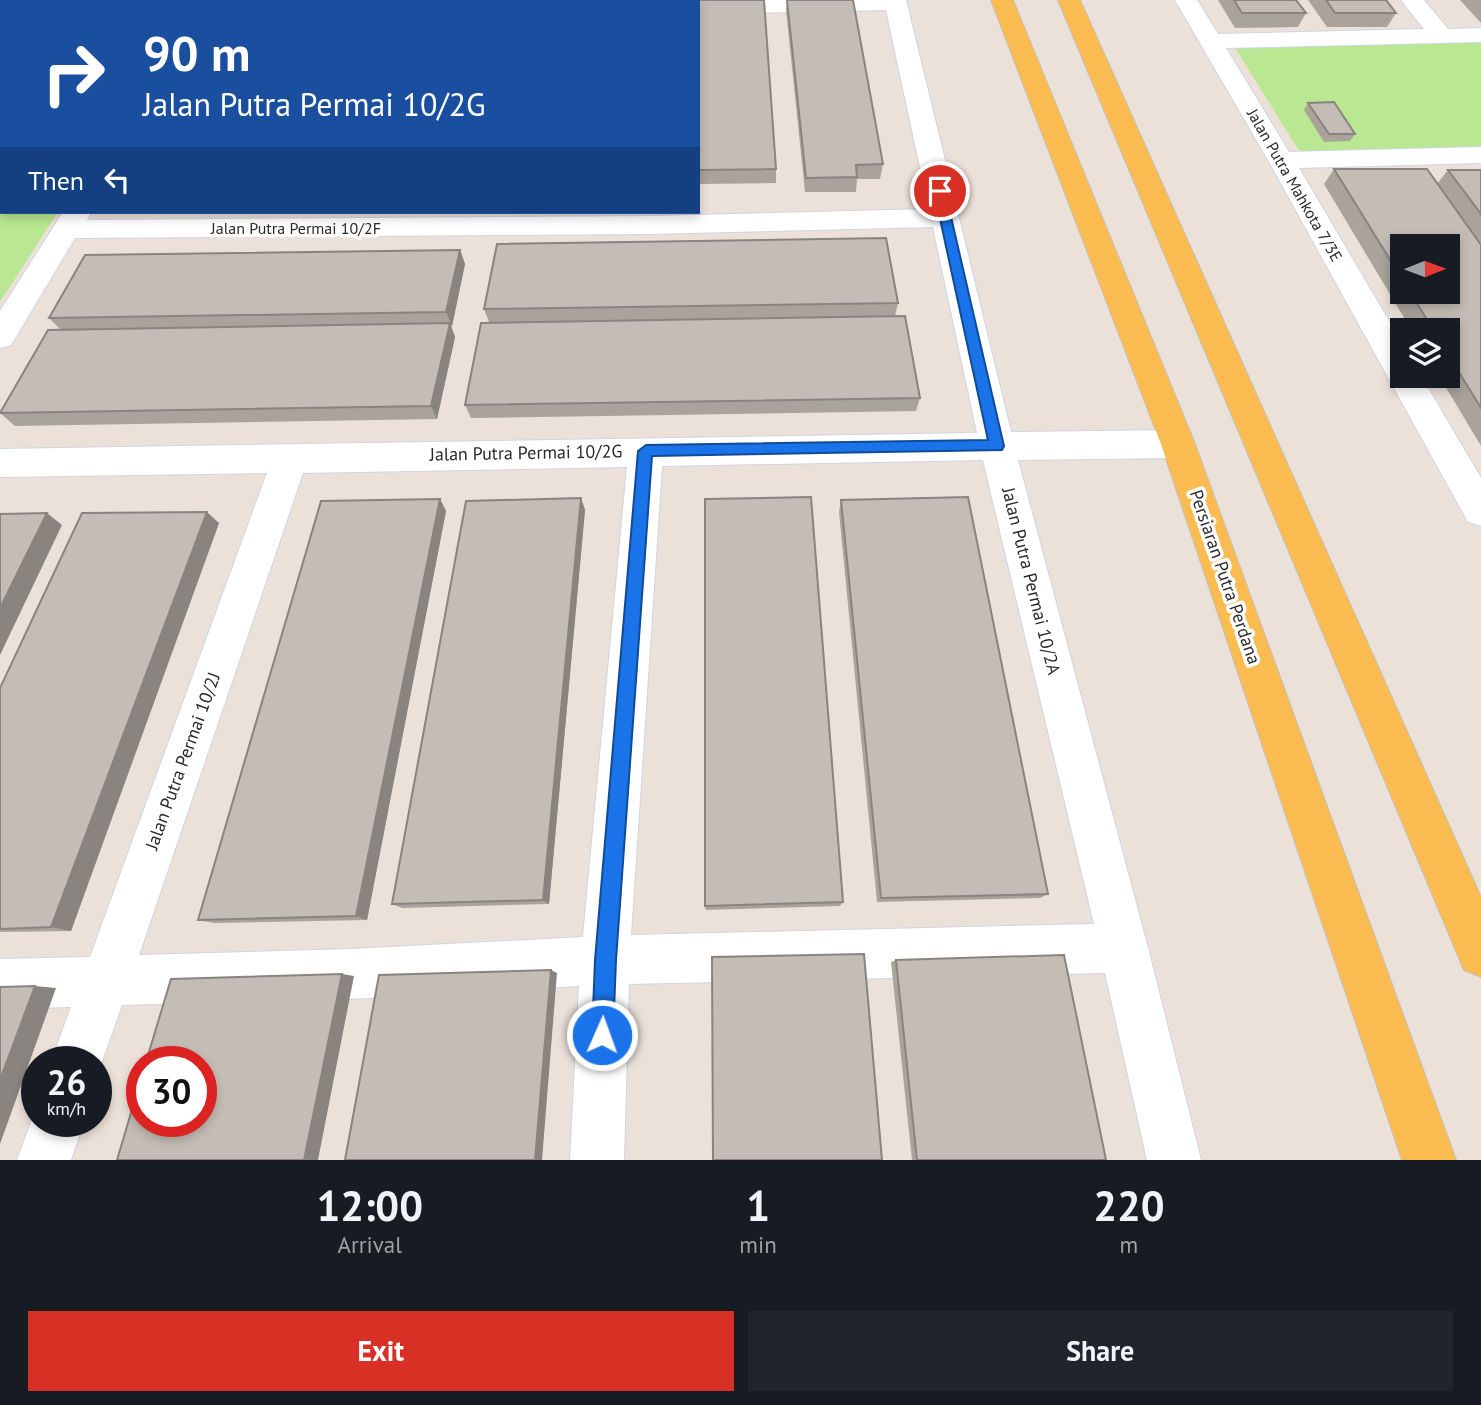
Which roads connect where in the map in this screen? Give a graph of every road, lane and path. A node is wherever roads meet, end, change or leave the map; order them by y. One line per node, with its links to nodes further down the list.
1 (1002, 0): 19 (main road, Persiaran Putra Perdana)
2 (1069, 0): 27 (main road)
3 (1186, 0): 9 (street, Jalan Putra Mahkota 7/3E)
4 (1412, 0): 8 (street)
5 (895, 1): 6 (street); 13 (street, Jalan Putra Permai 10/2A)
6 (700, 7)
7 (1481, 35): 8 (street)
8 (1442, 36): 9 (street)
9 (1210, 41): 11 (street, Jalan Putra Mahkota 7/3E)
10 (1481, 155): 11 (street)
11 (1281, 160): 17 (street, Jalan Putra Mahkota 7/3E)
12 (649, 218): 13 (street, Jalan Putra Permai 10/2F); 14 (street, Jalan Putra Permai 10/2F)
13 (946, 218): 20 (street, Jalan Putra Permai 10/2A)
14 (360, 219): 15 (street, Jalan Putra Permai 10/2F)
15 (72, 221): 16 (street)
16 (0, 337)
17 (1390, 351)
18 (1412, 388): 24 (street)
19 (1178, 444): 20 (street, Jalan Putra Permai 10/2G); 36 (main road, Persiaran Putra Perdana)
20 (997, 446): 21 (street, Jalan Putra Permai 10/2G); 26 (street, Jalan Putra Permai 10/2A)
21 (646, 451): 22 (street, Jalan Putra Permai 10/2G); 28 (street)
22 (289, 461): 23 (street, Jalan Putra Permai 10/2G); 29 (street, Jalan Putra Permai 10/2J)
23 (0, 463)
24 (1472, 480): 25 (street)
25 (1481, 511)
26 (1124, 948): 28 (street); 35 (street, Jalan Putra Permai 10/2A)
27 (1481, 953)
28 (606, 960): 29 (street); 34 (street)
29 (105, 981): 30 (street); 31 (street, Jalan Putra Permai 10/2J)
30 (0, 984)
31 (83, 1046)
32 (52, 1137): 33 (street)
33 (44, 1160)
34 (597, 1160)
35 (1174, 1160)
36 (1429, 1160)

